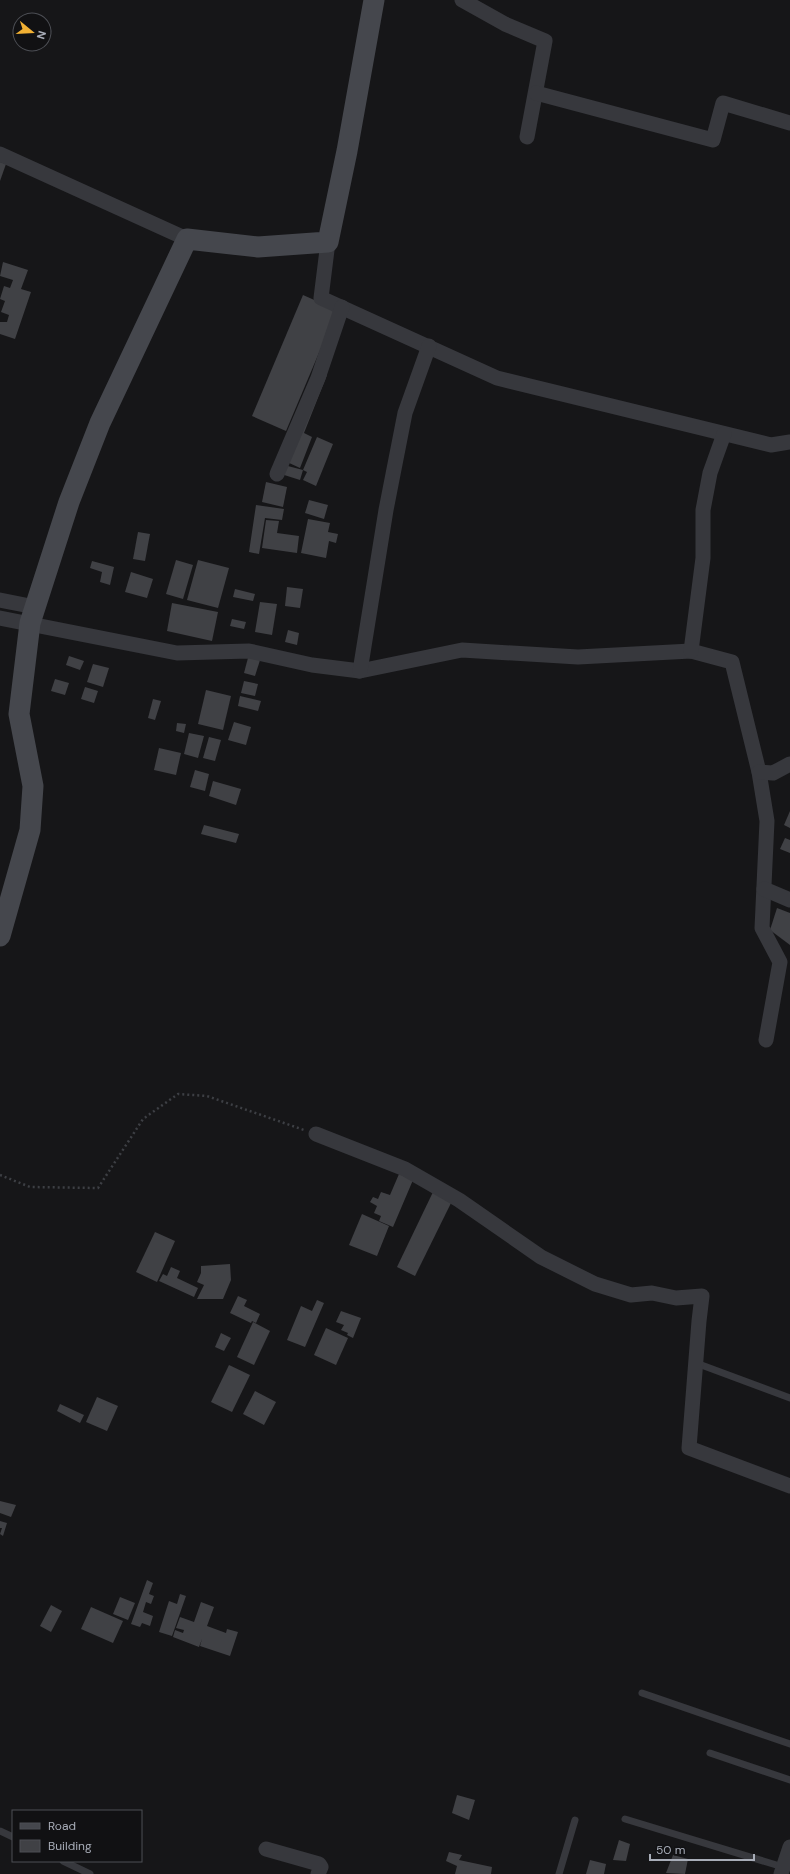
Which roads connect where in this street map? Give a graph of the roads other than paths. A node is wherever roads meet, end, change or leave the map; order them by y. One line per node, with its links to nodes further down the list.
1 (374, 0): 8 (street)
2 (462, 0): 3 (street)
3 (536, 93): 4 (street); 5 (street)
4 (790, 123)
5 (527, 137)
6 (0, 154): 7 (street)
7 (187, 239): 8 (street); 15 (street)
8 (328, 242): 9 (street)
9 (342, 307): 10 (street); 13 (street)
10 (429, 346): 11 (street); 18 (street)
11 (724, 434): 12 (street); 17 (street)
12 (790, 442)
13 (277, 474)
14 (0, 600): 15 (street)
15 (32, 615): 16 (street); 18 (street); 23 (street)
16 (0, 618)
17 (691, 651): 18 (street); 20 (street)
18 (360, 671)
19 (790, 764): 20 (street)
20 (759, 772): 21 (street)
21 (764, 890): 22 (street); 25 (street)
22 (790, 900)
23 (0, 932): 24 (street)
24 (0, 936)
25 (766, 1040)
26 (316, 1134): 27 (street)
27 (696, 1363): 28 (lane); 29 (street)
28 (790, 1398)
29 (790, 1486)
30 (642, 1693): 31 (lane)
31 (790, 1744)
32 (710, 1753): 33 (lane)
33 (790, 1780)
34 (625, 1818): 41 (lane)
35 (575, 1820): 44 (lane)
36 (0, 1831): 37 (lane)
37 (12, 1837)
38 (790, 1847): 41 (street)
39 (266, 1849): 43 (street)
40 (65, 1862): 42 (lane)
41 (782, 1871)
42 (90, 1874)
43 (318, 1874)
44 (559, 1874)

